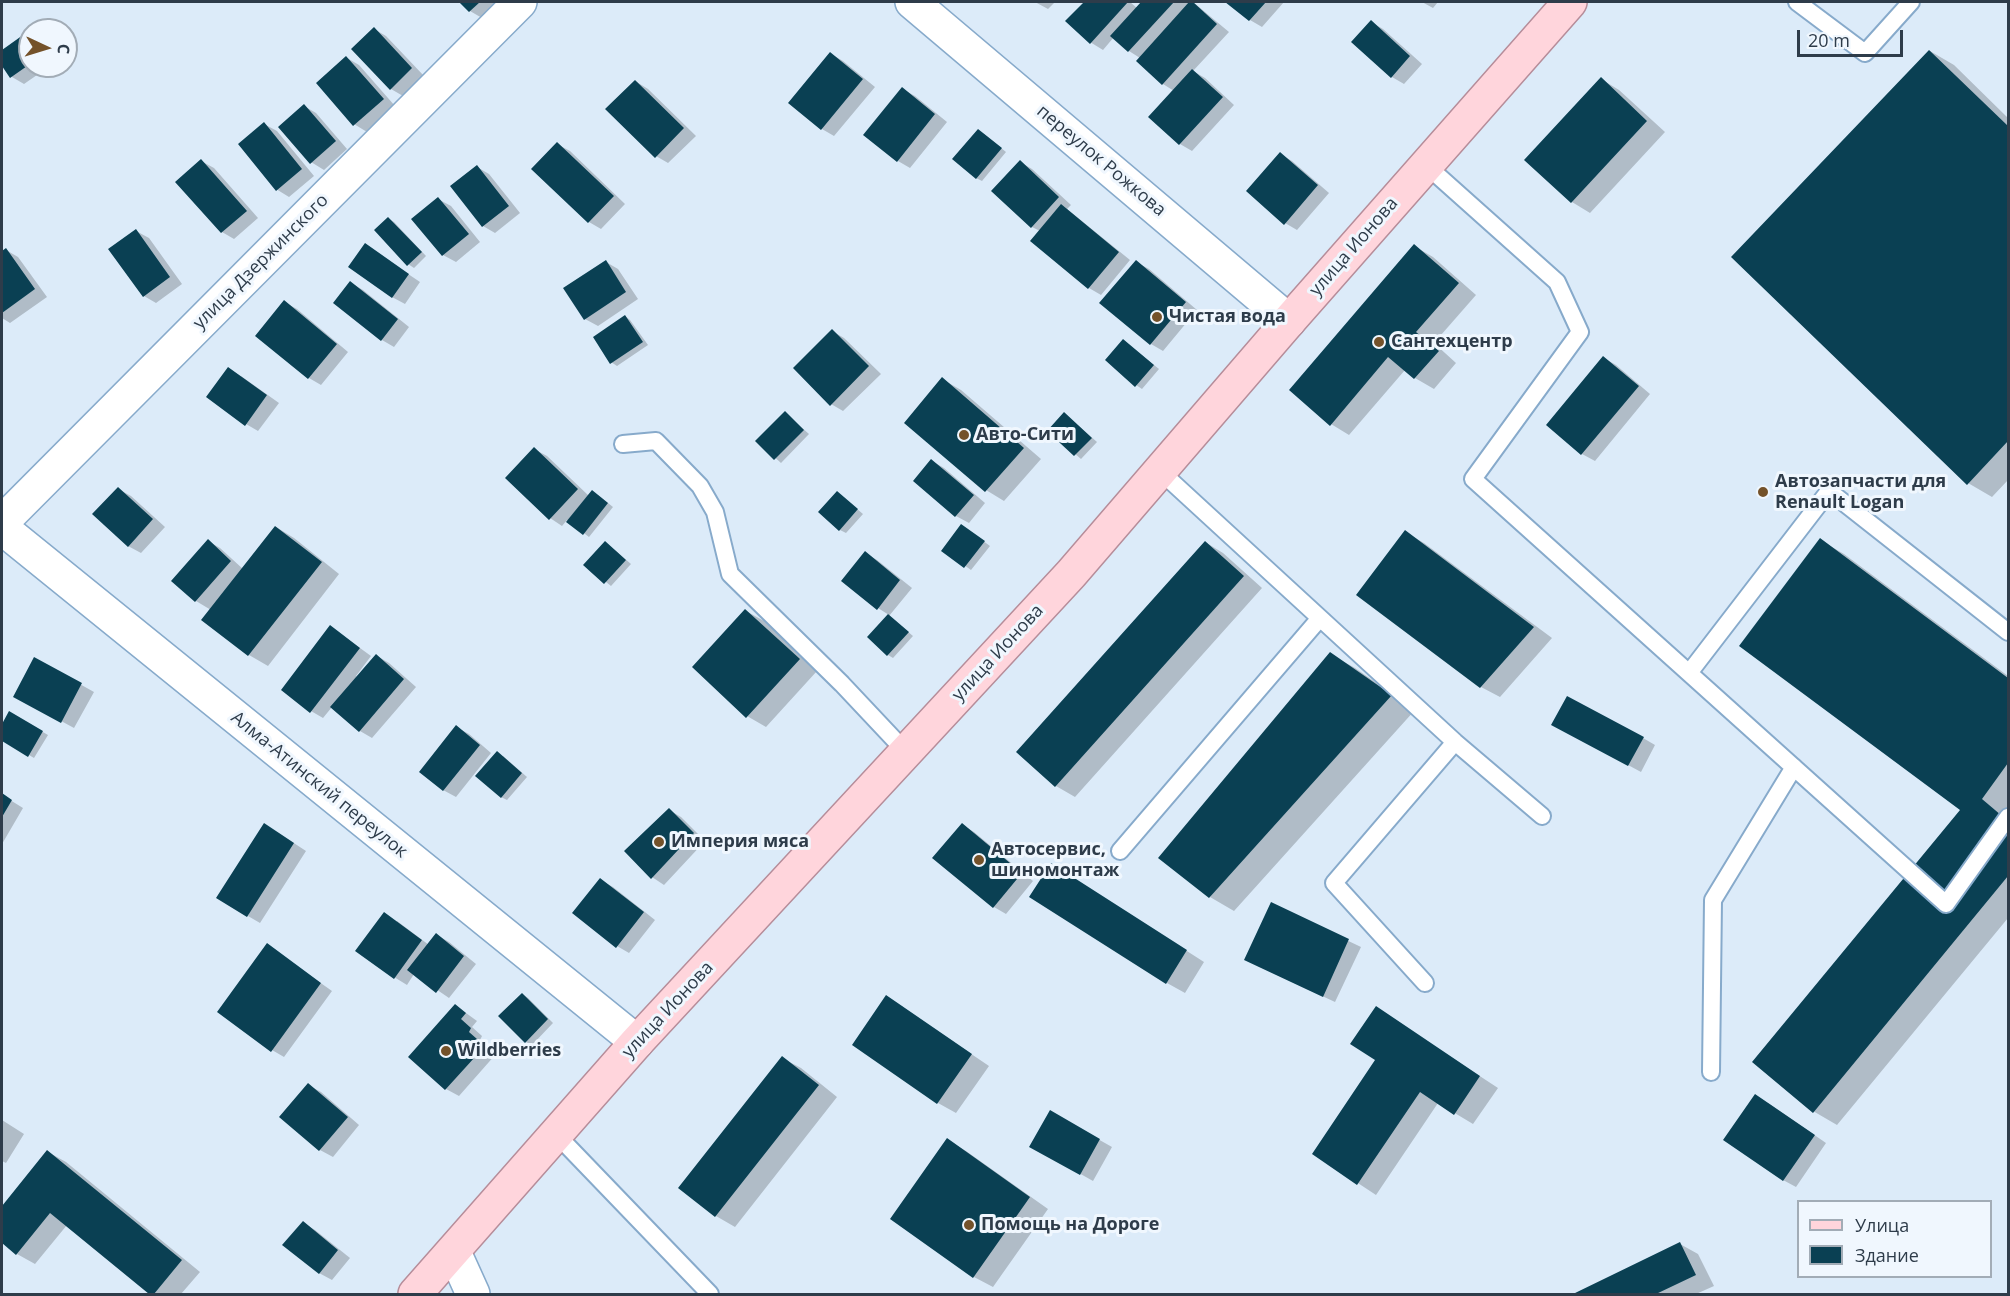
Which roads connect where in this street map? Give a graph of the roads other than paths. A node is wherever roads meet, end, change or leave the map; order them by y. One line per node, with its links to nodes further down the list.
1 (520, 2): 10 (street, улица Дзержинского)
2 (912, 2): 7 (street, переулок Рожкова)
3 (1570, 2): 6 (main road, улица Ионова)
4 (1797, 2): 5 (lane)
5 (1911, 2)
6 (1426, 165): 7 (main road, улица Ионова); 14 (lane)
7 (1289, 321): 9 (main road, улица Ионова)
8 (623, 444): 16 (lane)
9 (1160, 471): 12 (lane); 16 (main road, улица Ионова)
10 (2, 522)
11 (2, 528): 22 (street, Алма-Атинский переулок)
12 (1320, 618): 15 (lane); 20 (lane)
13 (2008, 633): 14 (lane)
14 (1689, 673): 17 (lane)
15 (1455, 742): 18 (lane); 21 (lane)
16 (906, 752): 22 (main road, улица Ионова)
17 (1794, 767): 19 (lane); 23 (lane)
18 (1542, 816)
19 (2008, 817)
20 (1120, 851)
21 (1425, 983)
22 (637, 1042): 24 (main road, улица Ионова)
23 (1711, 1072)
24 (556, 1134): 25 (main road, улица Ионова); 28 (lane)
25 (454, 1252): 26 (main road, улица Ионова); 27 (street)
26 (415, 1294)
27 (473, 1294)
28 (710, 1294)

